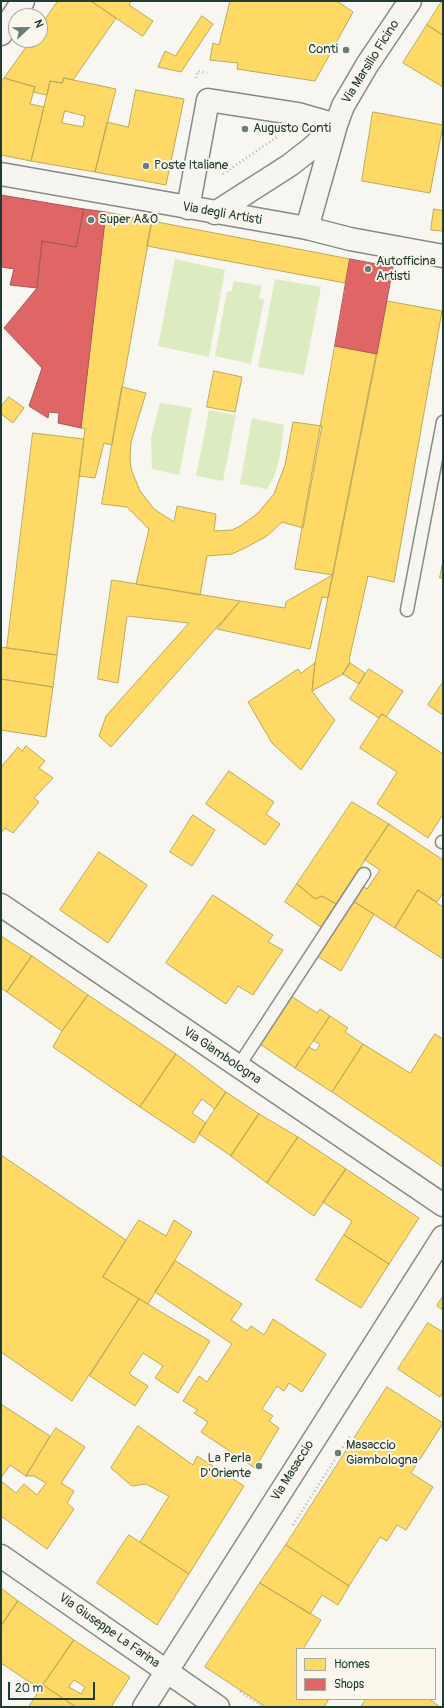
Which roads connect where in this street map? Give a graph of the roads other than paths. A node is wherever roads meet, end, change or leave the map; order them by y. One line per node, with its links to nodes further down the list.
1 (23, 1): 3 (street)
2 (410, 1): 4 (street, Via Marsilio Ficino)
3 (1, 34)
4 (336, 125): 6 (street); 7 (street); 8 (street, Via Marsilio Ficino)
5 (1, 174): 6 (street, Via degli Artisti)
6 (188, 208): 7 (street, Via degli Artisti)
7 (215, 212): 8 (street, Via degli Artisti)
8 (307, 228): 9 (street, Via degli Artisti)
9 (443, 256)
10 (443, 422): 11 (lane)
11 (407, 610)
12 (364, 874): 14 (lane)
13 (1, 905): 14 (street, Via Giambologna)
14 (238, 1067): 15 (street, Via Giambologna)
15 (443, 1206)
16 (443, 1237): 18 (street, Via Masaccio)
17 (1, 1556): 18 (street, Via Giuseppe La Farina)
18 (166, 1672): 19 (street, Via Masaccio); 20 (street, Via Giuseppe La Farina)
19 (144, 1707)
20 (218, 1707)

